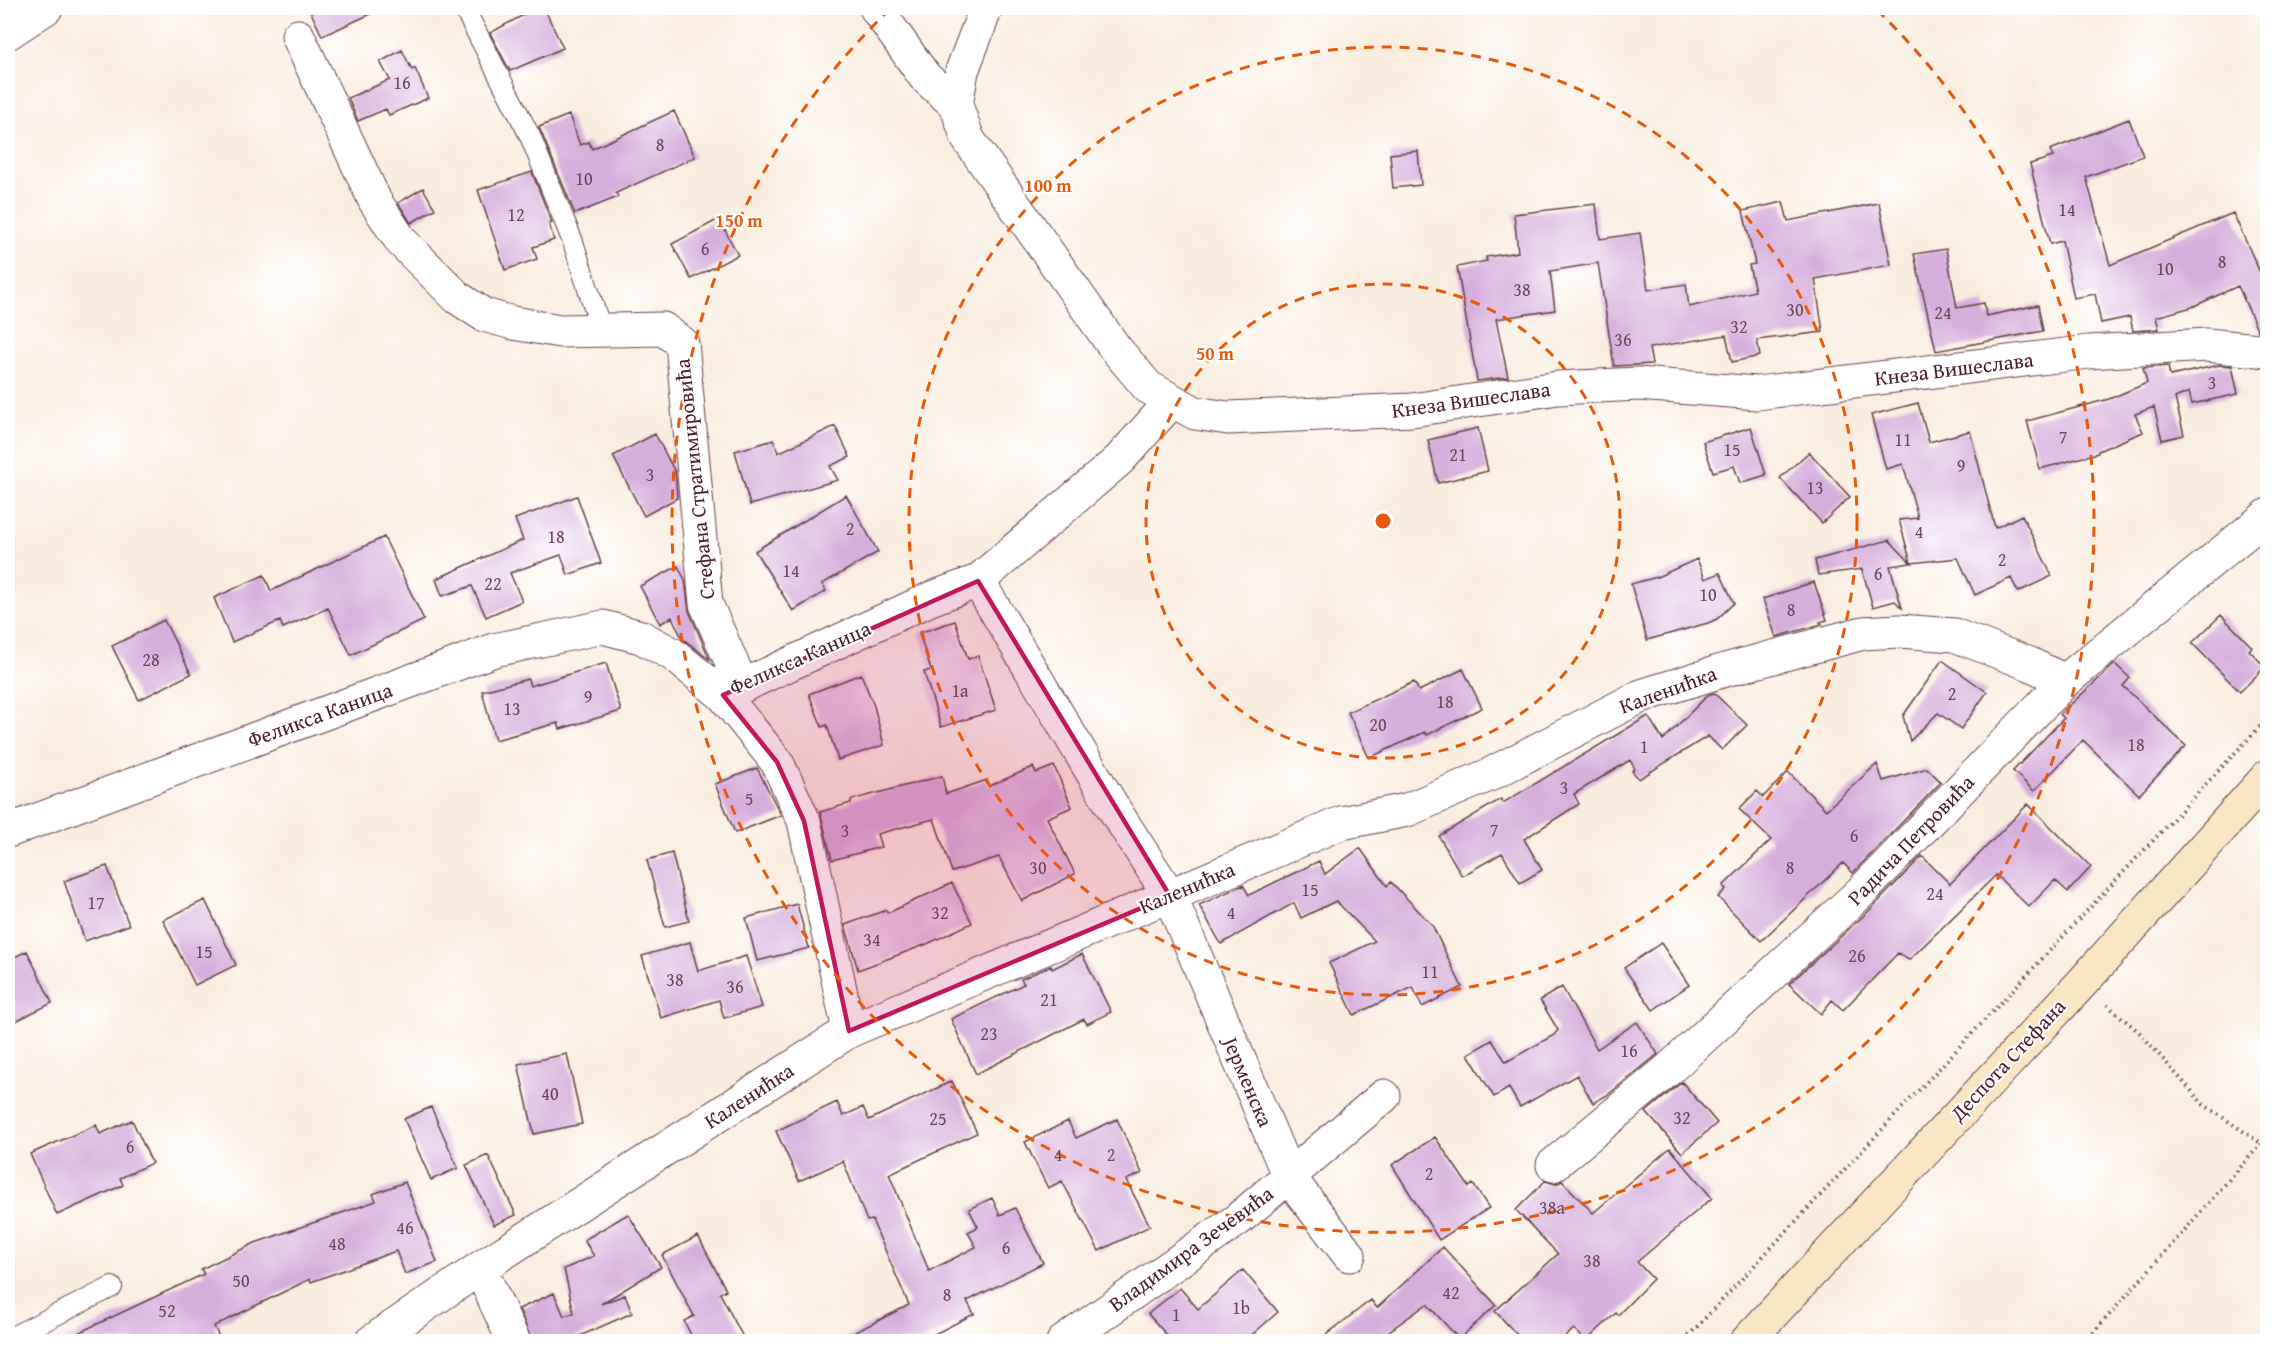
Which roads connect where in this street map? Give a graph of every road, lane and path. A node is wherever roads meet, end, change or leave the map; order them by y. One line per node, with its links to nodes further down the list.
1 (46, 8): 5 (street)
2 (464, 8): 8 (lane)
3 (876, 8): 7 (street, Кнеза Вишеслава)
4 (986, 8): 7 (street)
5 (8, 33)
6 (298, 36): 8 (street, Стефана Стратимировића)
7 (956, 105): 10 (street, Кнеза Вишеслава)
8 (601, 329): 14 (street, Стефана Стратимировића)
9 (2268, 351): 10 (street, Кнеза Вишеслава)
10 (1171, 402): 12 (street, Феликса Каница)
11 (2268, 515): 13 (street, Радича Петровића)
12 (978, 581): 14 (street, Феликса Каница); 18 (street, Јерменска)
13 (2065, 681): 18 (street, Каленићка); 24 (street, Радича Петровића)
14 (733, 691): 17 (street, Феликса Каница); 20 (street)
15 (2268, 718): 33 (path)
16 (2268, 776): 19 (main road, Деспота Стефана)
17 (8, 831)
18 (1170, 896): 20 (street, Каленићка); 25 (street, Јерменска)
19 (2081, 984): 22 (path); 34 (main road, Деспота Стефана)
20 (849, 1031): 27 (street, Каленићка)
21 (1384, 1096): 25 (street, Владимира Зечевића)
22 (2260, 1144): 23 (path); 35 (path)
23 (2268, 1148)
24 (1553, 1165)
25 (1289, 1177): 26 (street, Јерменска); 32 (street, Владимира Зечевића)
26 (1349, 1255)
27 (480, 1268): 30 (street, Каленићка); 31 (street)
28 (112, 1287): 29 (lane)
29 (8, 1339)
30 (371, 1341)
31 (514, 1341)
32 (1063, 1341)
33 (1678, 1341)
34 (1746, 1341)
35 (2085, 1341)

